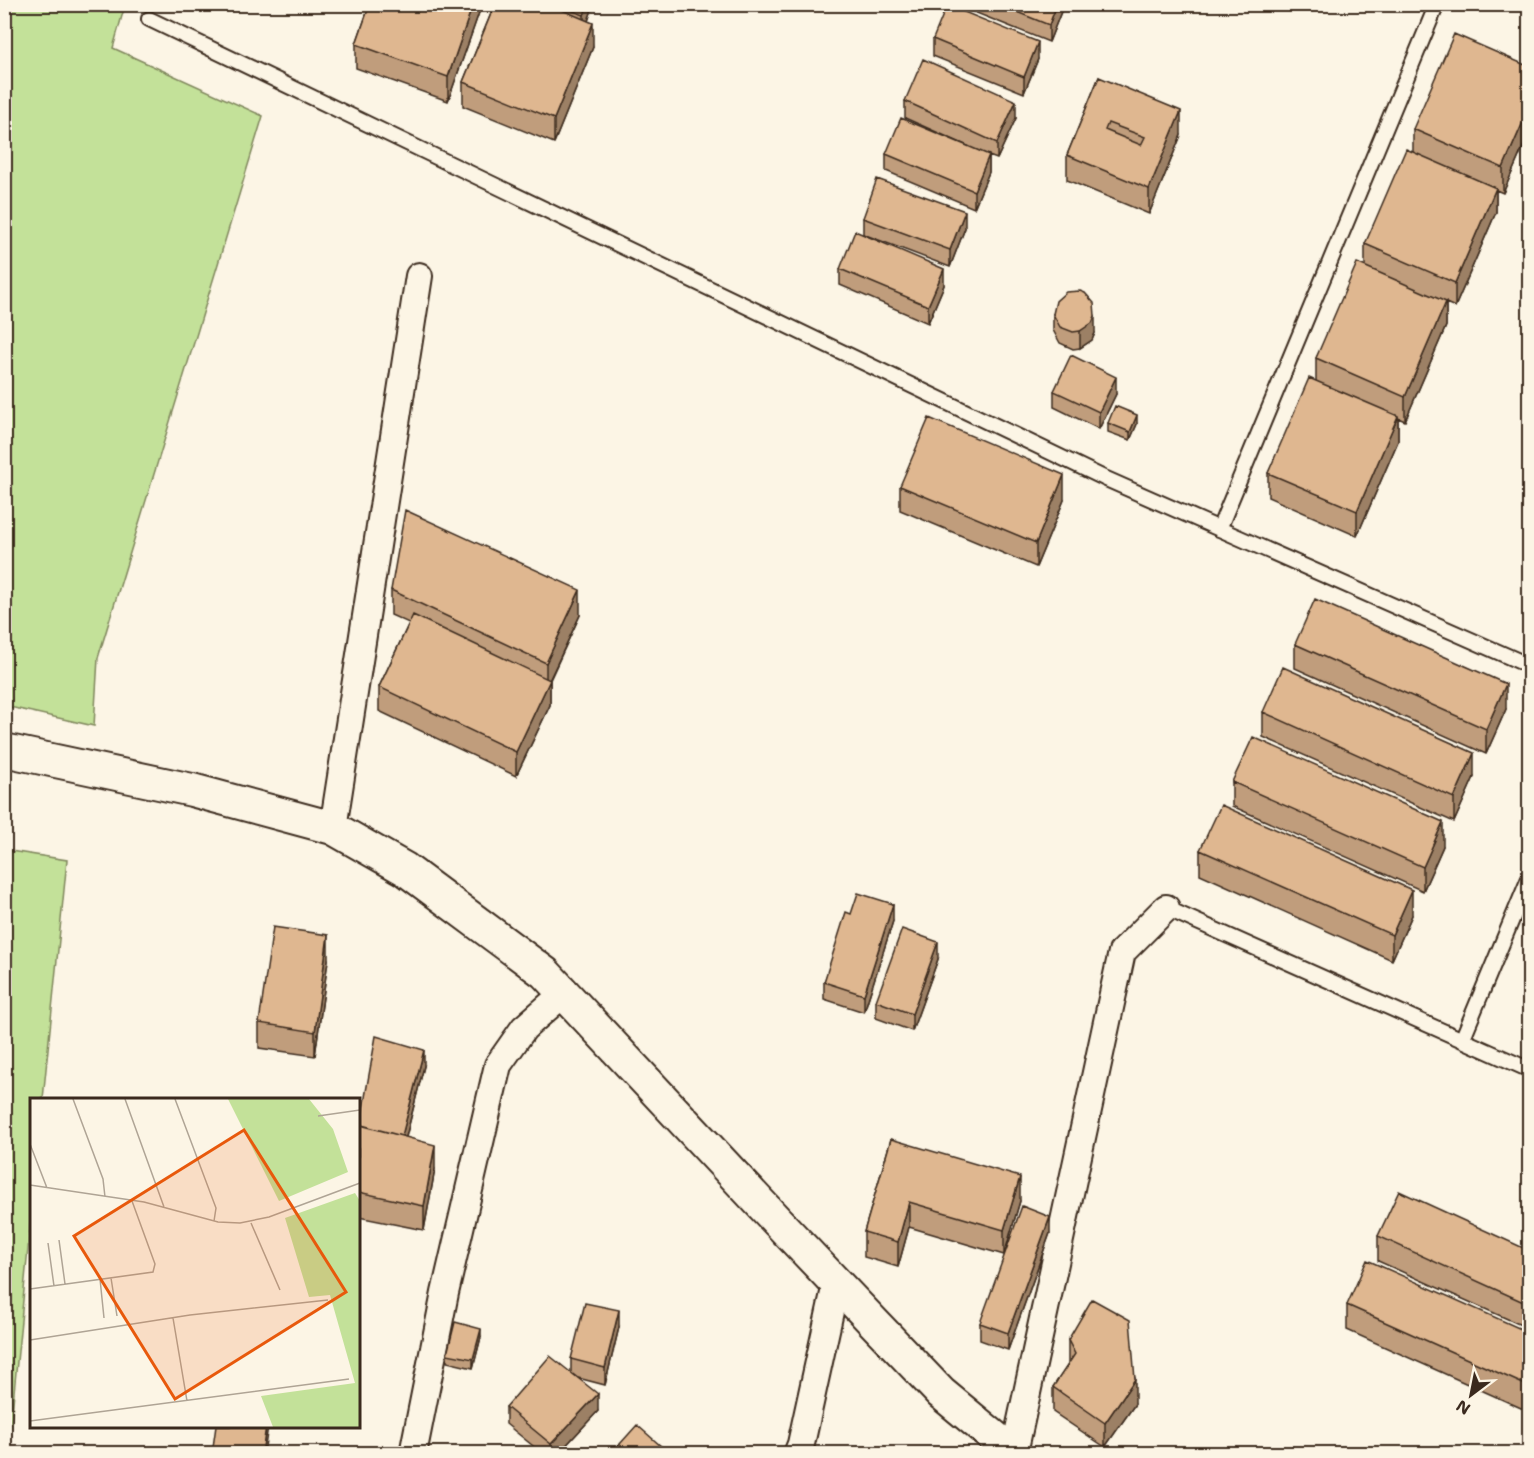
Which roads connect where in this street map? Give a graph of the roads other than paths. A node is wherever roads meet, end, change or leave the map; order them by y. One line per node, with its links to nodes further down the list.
1 (1437, 4): 4 (lane)
2 (149, 19): 4 (lane)
3 (419, 276): 7 (street)
4 (1219, 529): 5 (lane)
5 (1530, 666)
6 (4, 750): 7 (street)
7 (333, 828): 10 (street)
8 (1530, 876): 11 (lane)
9 (1166, 908): 11 (lane); 14 (street)
10 (564, 993): 13 (street); 15 (street)
11 (1462, 1040): 12 (lane)
12 (1530, 1070)
13 (836, 1284): 14 (street); 16 (street)
14 (1014, 1453)
15 (413, 1454)
16 (797, 1454)

